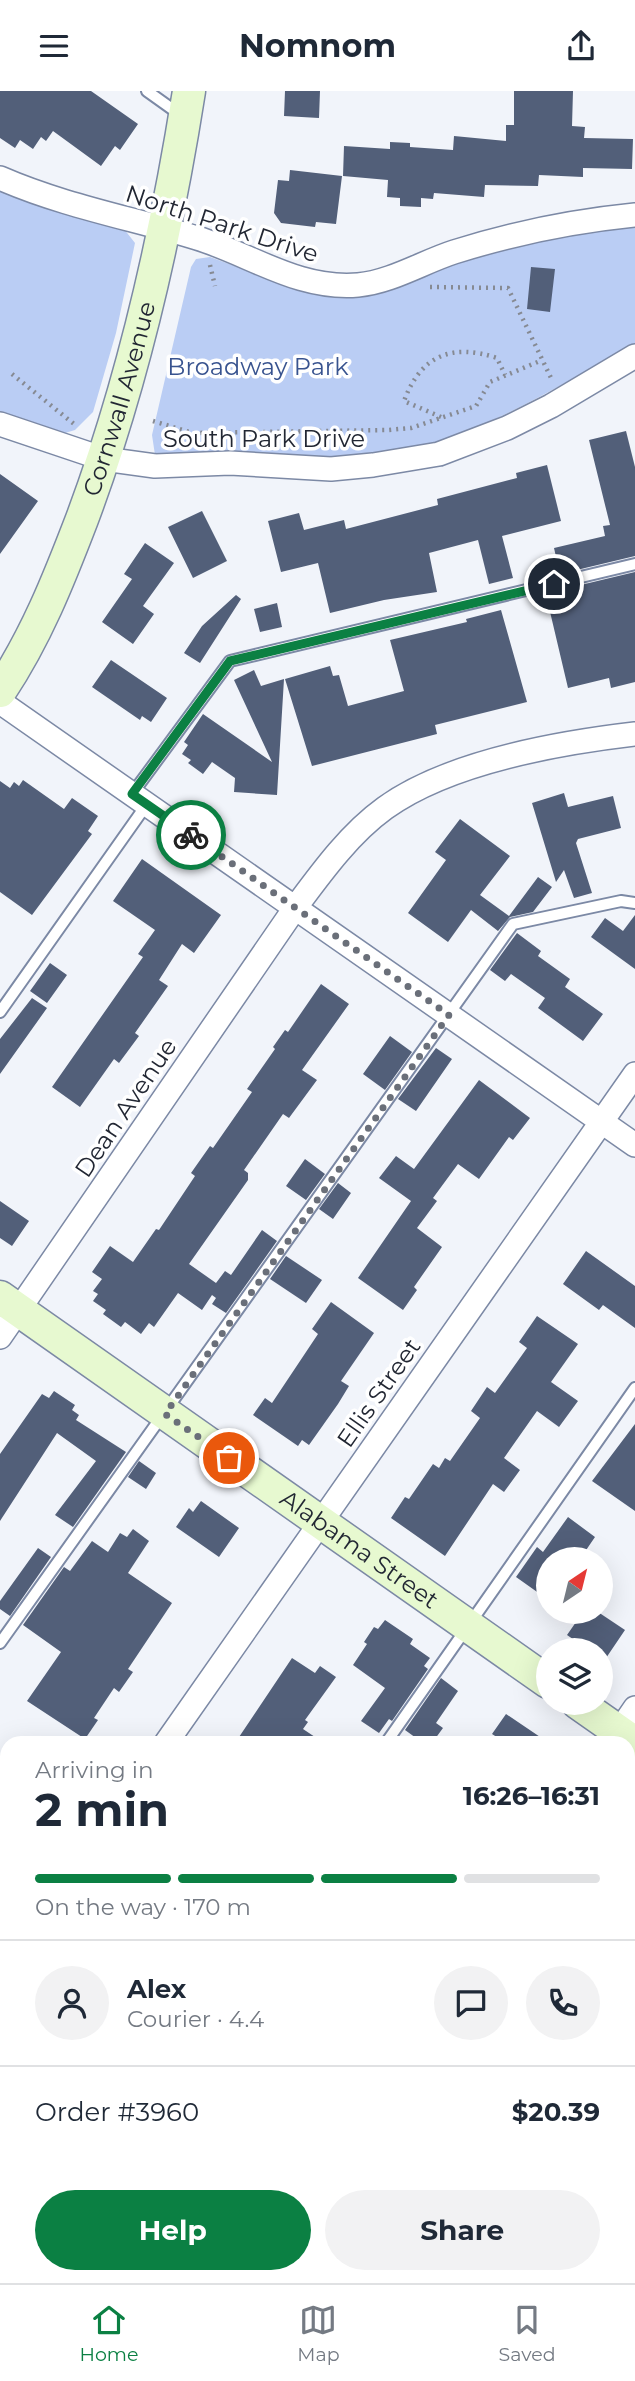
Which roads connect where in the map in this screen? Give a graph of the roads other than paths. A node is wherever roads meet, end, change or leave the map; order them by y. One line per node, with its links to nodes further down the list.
1 (147, 91): 2 (lane)
2 (187, 104): 5 (main road, Cornwall Avenue)
3 (0, 179): 5 (street, North Park Drive)
4 (635, 215): 5 (street, North Park Drive)
5 (164, 229): 8 (main road, Cornwall Avenue)
6 (635, 356): 8 (street, South Park Drive)
7 (0, 424): 8 (street, South Park Drive)
8 (104, 459): 10 (main road, Cornwall Avenue)
9 (635, 564): 12 (lane)
10 (2, 687): 12 (street)
11 (635, 734): 14 (street, Dean Avenue)
12 (139, 799): 14 (street); 15 (lane)
13 (635, 903): 16 (lane)
14 (295, 908): 16 (street); 20 (street, Dean Avenue)
15 (0, 1012)
16 (449, 1015): 18 (street); 23 (lane)
17 (635, 1074): 18 (street, Ellis Street)
18 (601, 1122): 19 (street); 24 (street, Ellis Street)
19 (635, 1145)
20 (9, 1304): 21 (street, Dean Avenue); 23 (main road, Alabama Street)
21 (0, 1337)
22 (635, 1388): 25 (lane)
23 (165, 1414): 24 (main road, Alabama Street); 26 (lane)
24 (321, 1522): 25 (main road, Alabama Street); 30 (street, Ellis Street)
25 (468, 1626): 27 (main road, Alabama Street); 31 (lane)
26 (0, 1643)
27 (536, 1674)
28 (598, 1715): 29 (main road)
29 (625, 1731)
30 (171, 1736)
31 (391, 1736)

